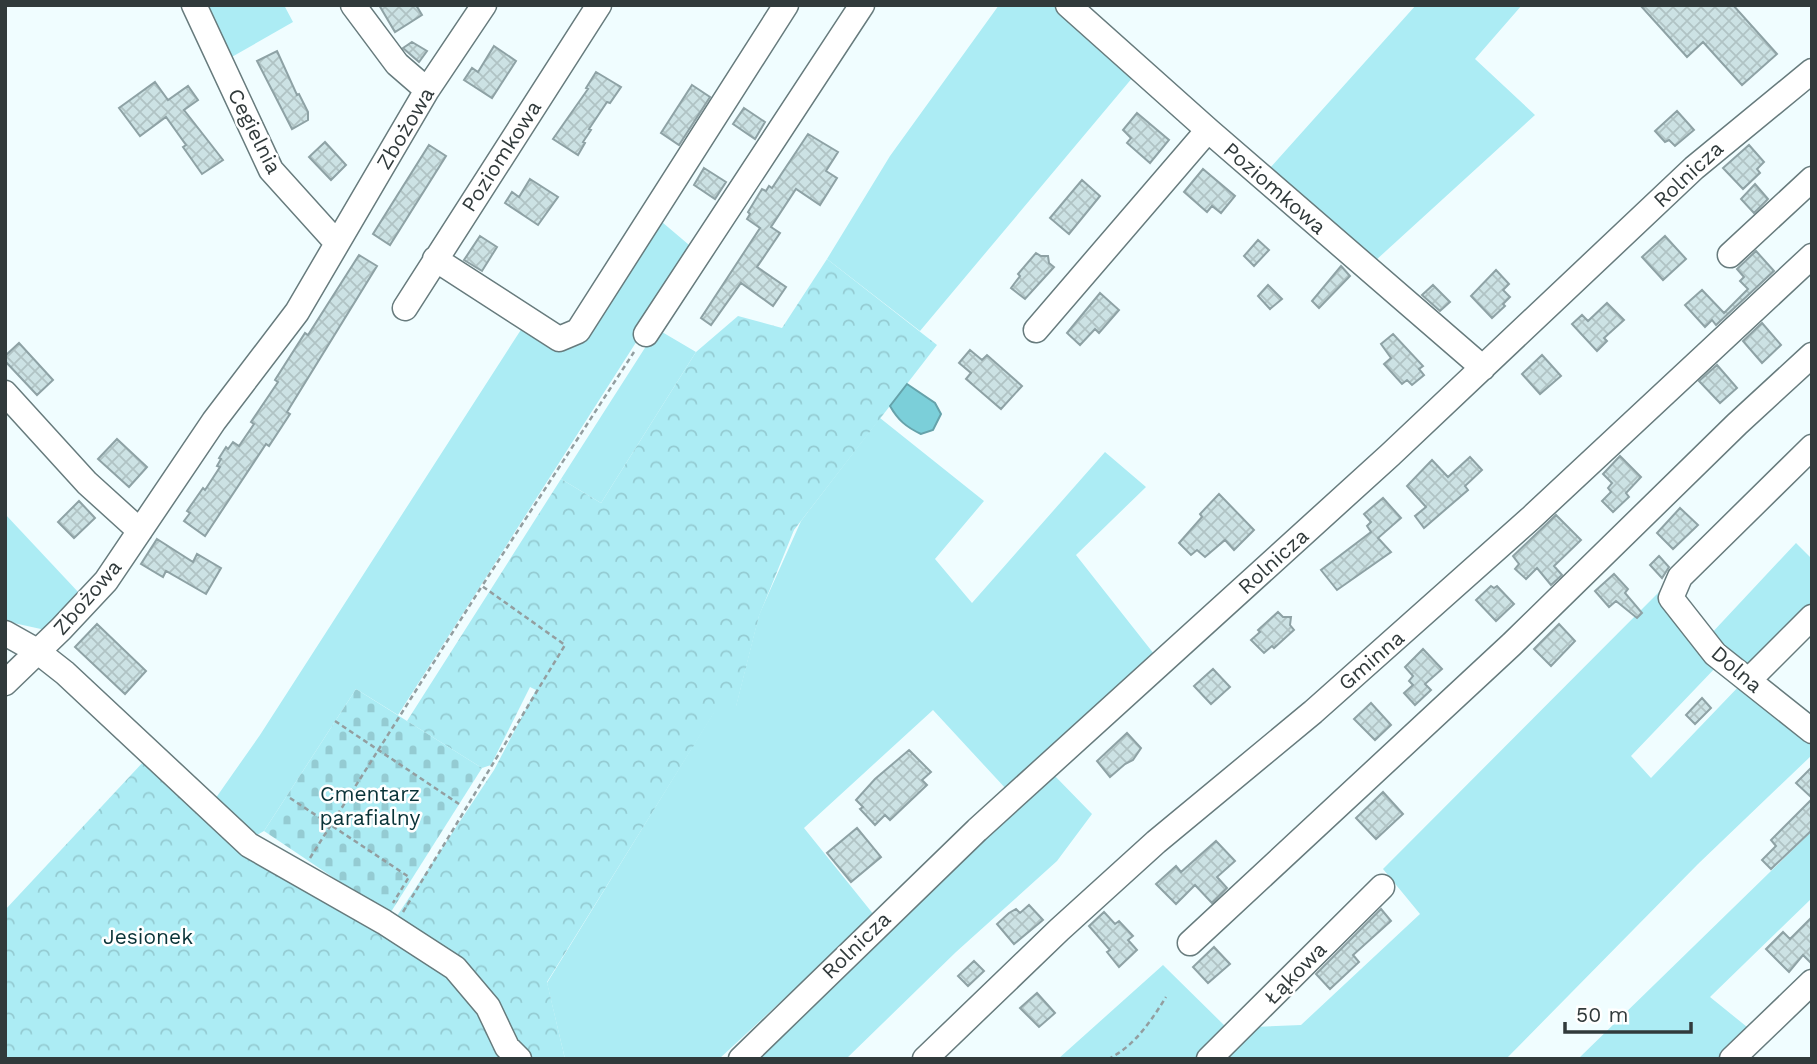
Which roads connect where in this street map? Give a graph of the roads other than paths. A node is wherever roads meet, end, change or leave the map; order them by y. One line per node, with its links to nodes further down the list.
1 (194, 5): 12 (street, Cegielnia)
2 (353, 5): 9 (street)
3 (484, 5): 9 (street, Zbożowa)
4 (599, 5): 15 (street, Poziomkowa)
5 (786, 5): 15 (street)
6 (862, 5): 18 (street)
7 (1068, 5): 10 (street, Poziomkowa)
8 (1812, 71): 20 (street, Rolnicza)
9 (427, 90): 12 (street, Zbożowa)
10 (1208, 130): 17 (street); 20 (street, Poziomkowa)
11 (1812, 179): 13 (street)
12 (337, 242): 23 (street, Zbożowa)
13 (1730, 255)
14 (1812, 256): 35 (street, Gminna)
15 (435, 259): 16 (street, Poziomkowa)
16 (405, 308)
17 (1036, 330)
18 (646, 334)
19 (1812, 355): 31 (street)
20 (1483, 368): 34 (street, Rolnicza)
21 (5, 393): 23 (street)
22 (1812, 447): 27 (street, Dolna)
23 (139, 531): 26 (street, Zbożowa)
24 (1812, 617): 27 (street)
25 (5, 633): 26 (street)
26 (37, 651): 28 (street); 33 (street, Zbożowa)
27 (1749, 680): 29 (street, Dolna)
28 (5, 683)
29 (1812, 731)
30 (1382, 887): 36 (street, Łąkowa)
31 (1190, 943)
32 (1812, 982): 37 (street)
33 (519, 1059)
34 (741, 1059)
35 (925, 1059)
36 (1209, 1059)
37 (1732, 1059)

